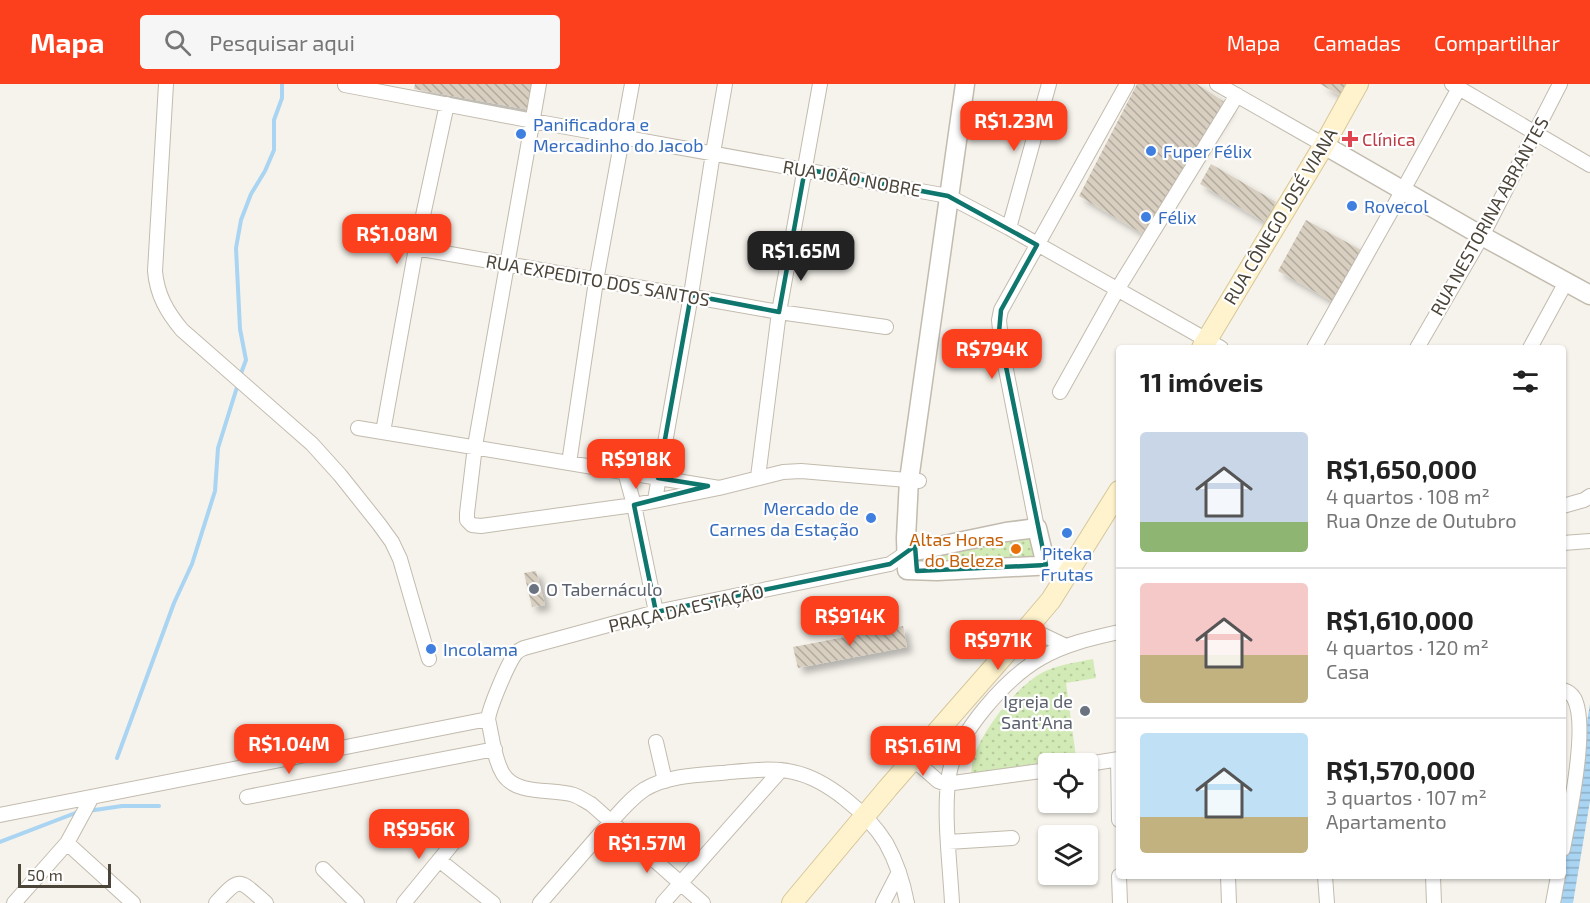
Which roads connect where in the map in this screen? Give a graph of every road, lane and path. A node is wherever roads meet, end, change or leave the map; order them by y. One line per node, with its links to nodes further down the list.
1 (166, 84): 67 (street)
2 (539, 84): 17 (street)
3 (632, 84): 19 (street)
4 (725, 84): 21 (street)
5 (820, 84): 23 (street)
6 (964, 84): 25 (street)
7 (976, 84): 25 (street)
8 (1049, 84): 26 (street)
9 (1127, 84): 28 (street)
10 (1217, 84): 15 (street)
11 (1358, 84): 20 (main road, RUA CÔNEGO JOSÉ VIANA)
12 (1560, 84): 18 (street, RUA NESTORINA ABRANTES)
13 (345, 85): 16 (street, RUA JOÃO NOBRE)
14 (1455, 86): 18 (street); 24 (street)
15 (1237, 95): 20 (street); 33 (street)
16 (447, 104): 17 (street, RUA JOÃO NOBRE); 29 (street)
17 (533, 121): 19 (street, RUA JOÃO NOBRE); 30 (street)
18 (1535, 134): 22 (street); 27 (street, RUA NESTORINA ABRANTES)
19 (622, 137): 21 (street, RUA JOÃO NOBRE); 31 (street)
20 (1324, 145): 24 (street); 38 (main road, RUA CÔNEGO JOSÉ VIANA)
21 (713, 153): 23 (street, RUA JOÃO NOBRE); 34 (street)
22 (1590, 165)
23 (805, 169): 25 (street, RUA JOÃO NOBRE); 36 (street)
24 (1403, 190): 27 (street); 39 (street)
25 (954, 198): 26 (street, RUA JOÃO NOBRE); 50 (street)
26 (1009, 228): 28 (street, RUA JOÃO NOBRE)
27 (1482, 236): 32 (street); 40 (street, RUA NESTORINA ABRANTES)
28 (1037, 245): 33 (street, RUA JOÃO NOBRE); 57 (street)
29 (416, 248): 30 (street, RUA EXPEDITO DOS SANTOS); 44 (street)
30 (506, 265): 31 (street, RUA EXPEDITO DOS SANTOS); 45 (street)
31 (596, 281): 34 (street, RUA EXPEDITO DOS SANTOS); 46 (street)
32 (1566, 282): 35 (street); 41 (street)
33 (1117, 290): 38 (street, RUA JOÃO NOBRE); 42 (street)
34 (691, 295): 36 (street, RUA EXPEDITO DOS SANTOS); 49 (street)
35 (1590, 295)
36 (779, 312): 37 (street, RUA EXPEDITO DOS SANTOS); 48 (street)
37 (886, 327)
38 (1210, 345)
39 (1316, 345)
40 (1418, 345)
41 (1532, 345)
42 (1060, 392)
43 (358, 428): 44 (street)
44 (383, 432): 45 (street)
45 (475, 446): 46 (street); 55 (street)
46 (569, 463): 47 (street)
47 (625, 472): 49 (street); 55 (street)
48 (758, 477): 50 (street); 51 (street)
49 (658, 478): 51 (street); 54 (street)
50 (914, 481): 60 (street)
51 (719, 488): 54 (street)
52 (1116, 496): 61 (main road)
53 (1590, 496): 56 (street)
54 (655, 500): 55 (street)
55 (634, 505): 63 (street)
56 (1566, 505)
57 (1037, 528): 60 (street); 62 (street)
58 (1590, 541): 59 (street)
59 (1566, 543)
60 (907, 562): 62 (street); 63 (street, PRAÇA DA ESTAÇÃO)
61 (1073, 564): 62 (street); 64 (main road)
62 (1047, 565)
63 (656, 612): 69 (street, PRAÇA DA ESTAÇÃO)
64 (1028, 628): 66 (street); 72 (main road)
65 (1116, 633): 66 (street)
66 (1066, 646): 78 (street)
67 (429, 659)
68 (1566, 691): 84 (street)
69 (488, 719): 71 (street); 79 (street)
70 (656, 742): 77 (street)
71 (495, 749): 80 (street); 83 (street)
72 (913, 759): 78 (street); 82 (main road)
73 (1116, 759): 74 (street)
74 (1098, 762)
75 (781, 770): 77 (street); 82 (street); 97 (street)
76 (1038, 771): 78 (street)
77 (665, 781): 83 (street)
78 (948, 784): 87 (street)
79 (92, 797): 81 (street); 88 (street)
80 (247, 797)
81 (0, 815)
82 (865, 818): 91 (street); 108 (main road)
83 (610, 822): 97 (street); 105 (street)
84 (1566, 830)
85 (458, 837): 89 (street)
86 (1012, 838): 87 (street)
87 (948, 842): 111 (street)
88 (67, 843): 98 (street); 99 (street)
89 (439, 860): 103 (street); 104 (street)
90 (322, 869): 102 (street)
91 (899, 872): 109 (street); 110 (street)
92 (1119, 879): 113 (street)
93 (1228, 879): 114 (street)
94 (1325, 879): 115 (street)
95 (1433, 879): 116 (street)
96 (1557, 879): 117 (street)
97 (681, 883): 106 (street); 107 (street)
98 (14, 903)
99 (133, 903)
100 (216, 903): 101 (street)
101 (266, 903)
102 (357, 903)
103 (404, 903)
104 (493, 903)
105 (540, 903)
106 (663, 903)
107 (703, 903)
108 (792, 903)
109 (883, 903)
110 (907, 903)
111 (952, 903)
112 (1114, 903): 113 (street)
113 (1120, 903)
114 (1229, 903)
115 (1327, 903)
116 (1434, 903)
117 (1553, 903)

